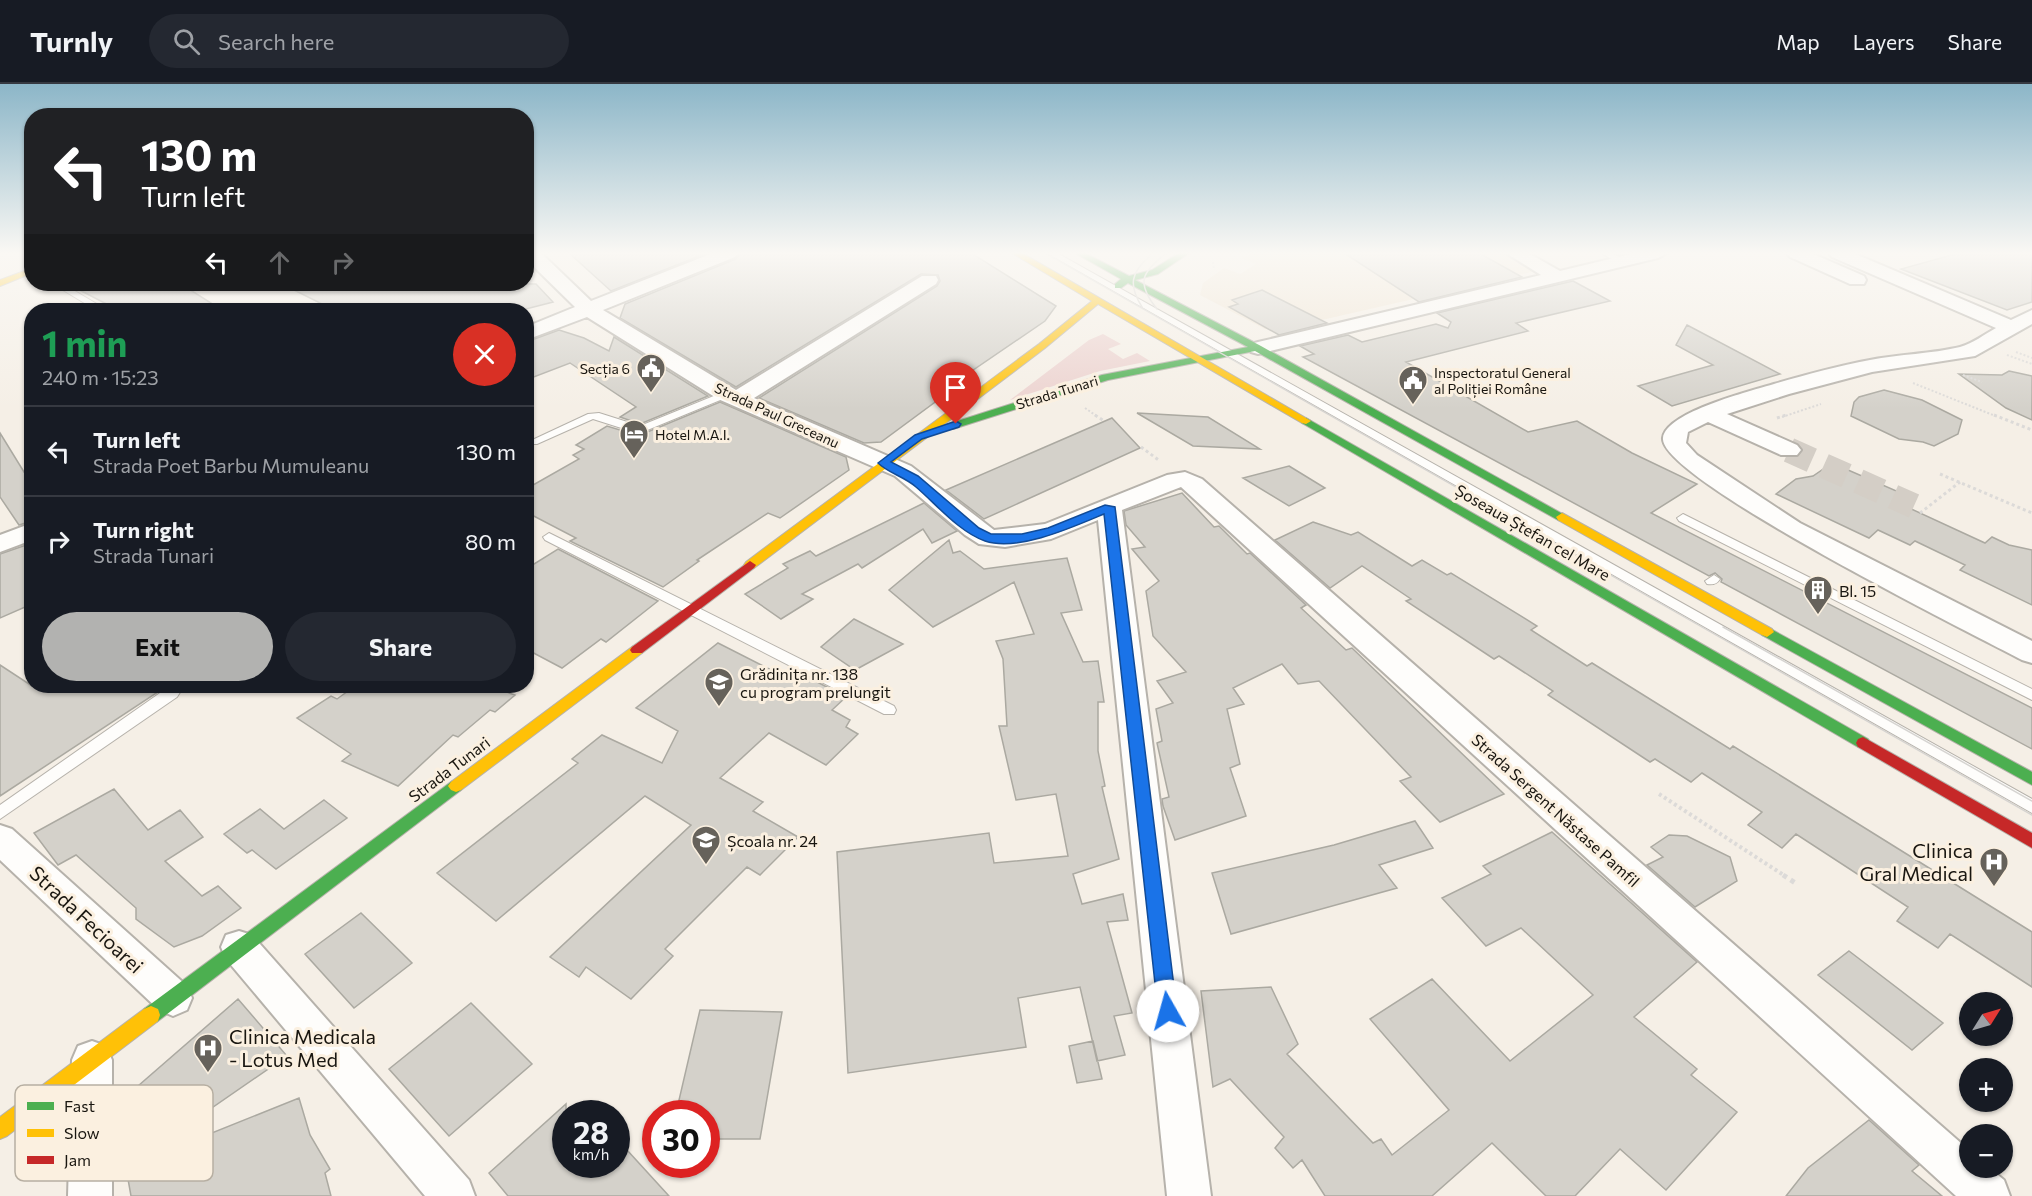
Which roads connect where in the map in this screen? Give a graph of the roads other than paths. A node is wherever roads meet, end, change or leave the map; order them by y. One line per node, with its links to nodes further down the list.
1 (584, 305): 12 (street, Strada Paul Greceanu)
2 (598, 305): 12 (street)
3 (887, 305): 18 (street)
4 (1092, 305): 20 (main road, Strada Tunari)
5 (1104, 305): 17 (main road, Șoseaua Ștefan cel Mare)
6 (1143, 305): 16 (lane, Șoseaua Ștefan cel Mare)
7 (1176, 305): 15 (main road, Șoseaua Ștefan cel Mare)
8 (1440, 305): 15 (street)
9 (1915, 305): 11 (street)
10 (1960, 305): 11 (street)
11 (1965, 307): 13 (street)
12 (588, 309): 14 (street); 18 (street, Strada Paul Greceanu)
13 (2022, 321): 19 (street)
14 (534, 331)
15 (1258, 348): 16 (main road, Strada Tunari); 34 (main road, Șoseaua Ștefan cel Mare)
16 (1231, 353): 17 (main road, Strada Tunari); 35 (lane, Șoseaua Ștefan cel Mare)
17 (1199, 359): 20 (main road, Strada Tunari); 38 (main road, Șoseaua Ștefan cel Mare)
18 (731, 397): 21 (lane); 23 (street, Strada Paul Greceanu)
19 (1707, 412): 22 (street); 30 (street)
20 (919, 437): 23 (main road, Strada Tunari)
21 (534, 442)
22 (1789, 450)
23 (884, 463): 24 (street, Strada Paul Greceanu); 29 (main road, Strada Tunari)
24 (1109, 507): 49 (street); 50 (street, Strada Sergent Năstase Pamfil)
25 (1683, 518): 32 (lane)
26 (24, 534): 28 (street)
27 (549, 537): 29 (lane)
28 (0, 544)
29 (689, 609): 33 (lane); 39 (main road, Strada Tunari)
30 (2032, 653)
31 (172, 693): 36 (lane)
32 (2032, 695)
33 (889, 710)
34 (2032, 779)
35 (2032, 807)
36 (0, 813)
37 (0, 839): 40 (street, Strada Fecioarei)
38 (2032, 841)
39 (239, 947): 40 (main road, Strada Tunari); 48 (street)
40 (173, 998): 41 (main road, Strada Tunari)
41 (92, 1060): 42 (main road, Strada Tunari); 43 (street)
42 (59, 1085)
43 (92, 1085)
44 (15, 1118): 45 (main road, Strada Tunari)
45 (0, 1129)
46 (90, 1181): 47 (street)
47 (90, 1196)
48 (453, 1196)
49 (1189, 1196)
50 (1988, 1196)

